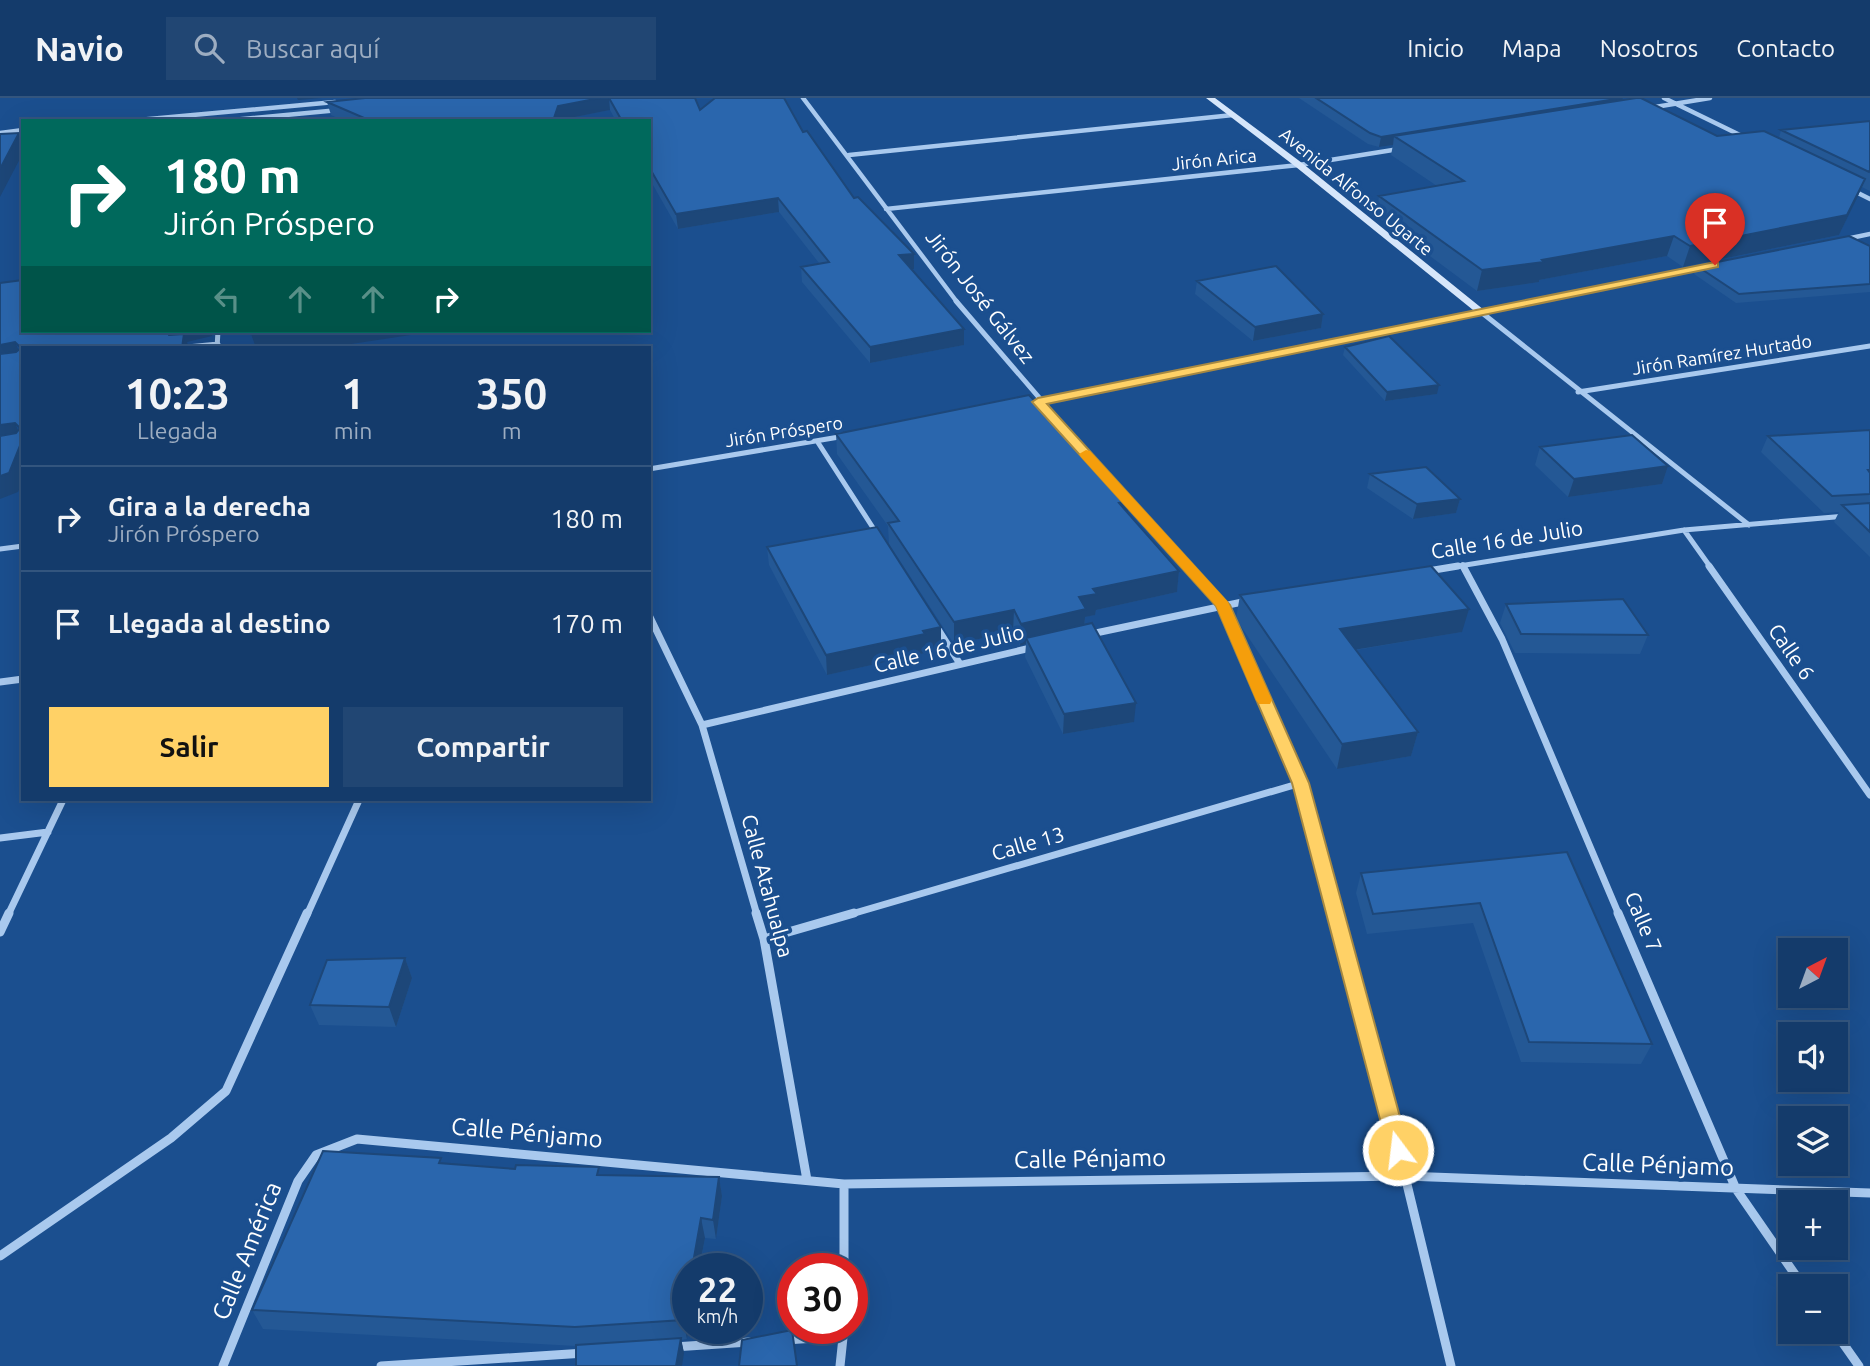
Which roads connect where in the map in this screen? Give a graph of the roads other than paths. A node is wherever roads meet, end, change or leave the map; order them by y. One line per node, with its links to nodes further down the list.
1 (803, 98): 16 (street, Jirón José Gálvez)
2 (1210, 98): 9 (main road, Avenida Alfonso Ugarte)
3 (1664, 98): 6 (street)
4 (1710, 98): 6 (street)
5 (345, 101): 10 (street)
6 (1675, 103): 7 (street); 14 (street)
7 (1648, 108)
8 (340, 110): 11 (street)
9 (1233, 116): 16 (street); 17 (main road, Avenida Alfonso Ugarte)
10 (149, 119)
11 (243, 119)
12 (21, 130): 13 (street)
13 (0, 133)
14 (1748, 139)
15 (1406, 148): 17 (street, Jirón Arica)
16 (849, 155): 20 (street, Jirón José Gálvez)
17 (1299, 165): 20 (street, Jirón Arica); 24 (main road, Avenida Alfonso Ugarte)
18 (1846, 187): 19 (street)
19 (1870, 199)
20 (886, 209): 27 (street, Jirón José Gálvez)
21 (1870, 234): 22 (street)
22 (1843, 239)
23 (1709, 266): 24 (street)
24 (1481, 312): 26 (street); 27 (street)
25 (1870, 346): 26 (street, Jirón Ramírez Hurtado)
26 (1578, 392): 33 (street)
27 (1038, 402): 28 (street); 41 (street, Jirón José Gálvez)
28 (1026, 404)
29 (857, 434): 30 (street, Jirón Próspero)
30 (817, 441): 31 (street, Jirón Próspero); 36 (street)
31 (651, 468)
32 (1857, 515): 33 (street, Calle 16 de Julio)
33 (1749, 525): 34 (street, Calle 16 de Julio)
34 (1684, 530): 38 (street, Calle 16 de Julio); 51 (street, Calle 6)
35 (21, 546): 37 (street)
36 (885, 547)
37 (0, 549)
38 (1462, 565): 39 (street, Calle 16 de Julio); 62 (street, Calle 7)
39 (1422, 572)
40 (1249, 600): 41 (street)
41 (1223, 605): 44 (street); 50 (street, Jirón José Gálvez)
42 (930, 617): 46 (street)
43 (651, 619): 49 (street, Calle Atahualpa)
44 (1078, 637)
45 (1039, 646): 46 (street, Calle 16 de Julio)
46 (960, 664): 49 (street, Calle 16 de Julio)
47 (21, 679): 48 (street)
48 (0, 682)
49 (702, 726): 57 (street, Calle Atahualpa)
50 (1301, 783): 57 (street, Calle 13); 59 (street, Jirón José Gálvez)
51 (1870, 794)
52 (63, 801): 54 (street)
53 (359, 801): 65 (street)
54 (48, 832): 55 (street); 56 (street)
55 (0, 838)
56 (0, 932)
57 (764, 939): 60 (street, Calle Atahualpa)
58 (316, 1155): 60 (street, Calle Pénjamo); 72 (street, Calle América)
59 (1405, 1176): 61 (street, Calle Pénjamo); 62 (street, Calle Pénjamo); 75 (street, Jirón José Gálvez)
60 (807, 1180): 61 (street, Calle Pénjamo)
61 (844, 1184): 64 (street)
62 (1736, 1189): 63 (street, Calle Pénjamo); 66 (street, Calle 7)
63 (1870, 1193)
64 (844, 1253)
65 (0, 1256)
66 (1795, 1274)
67 (722, 1344): 70 (street)
68 (843, 1344): 74 (street)
69 (1843, 1344): 76 (street)
70 (667, 1348)
71 (599, 1352): 73 (street)
72 (223, 1366)
73 (381, 1366)
74 (840, 1366)
75 (1451, 1366)
76 (1858, 1366)

